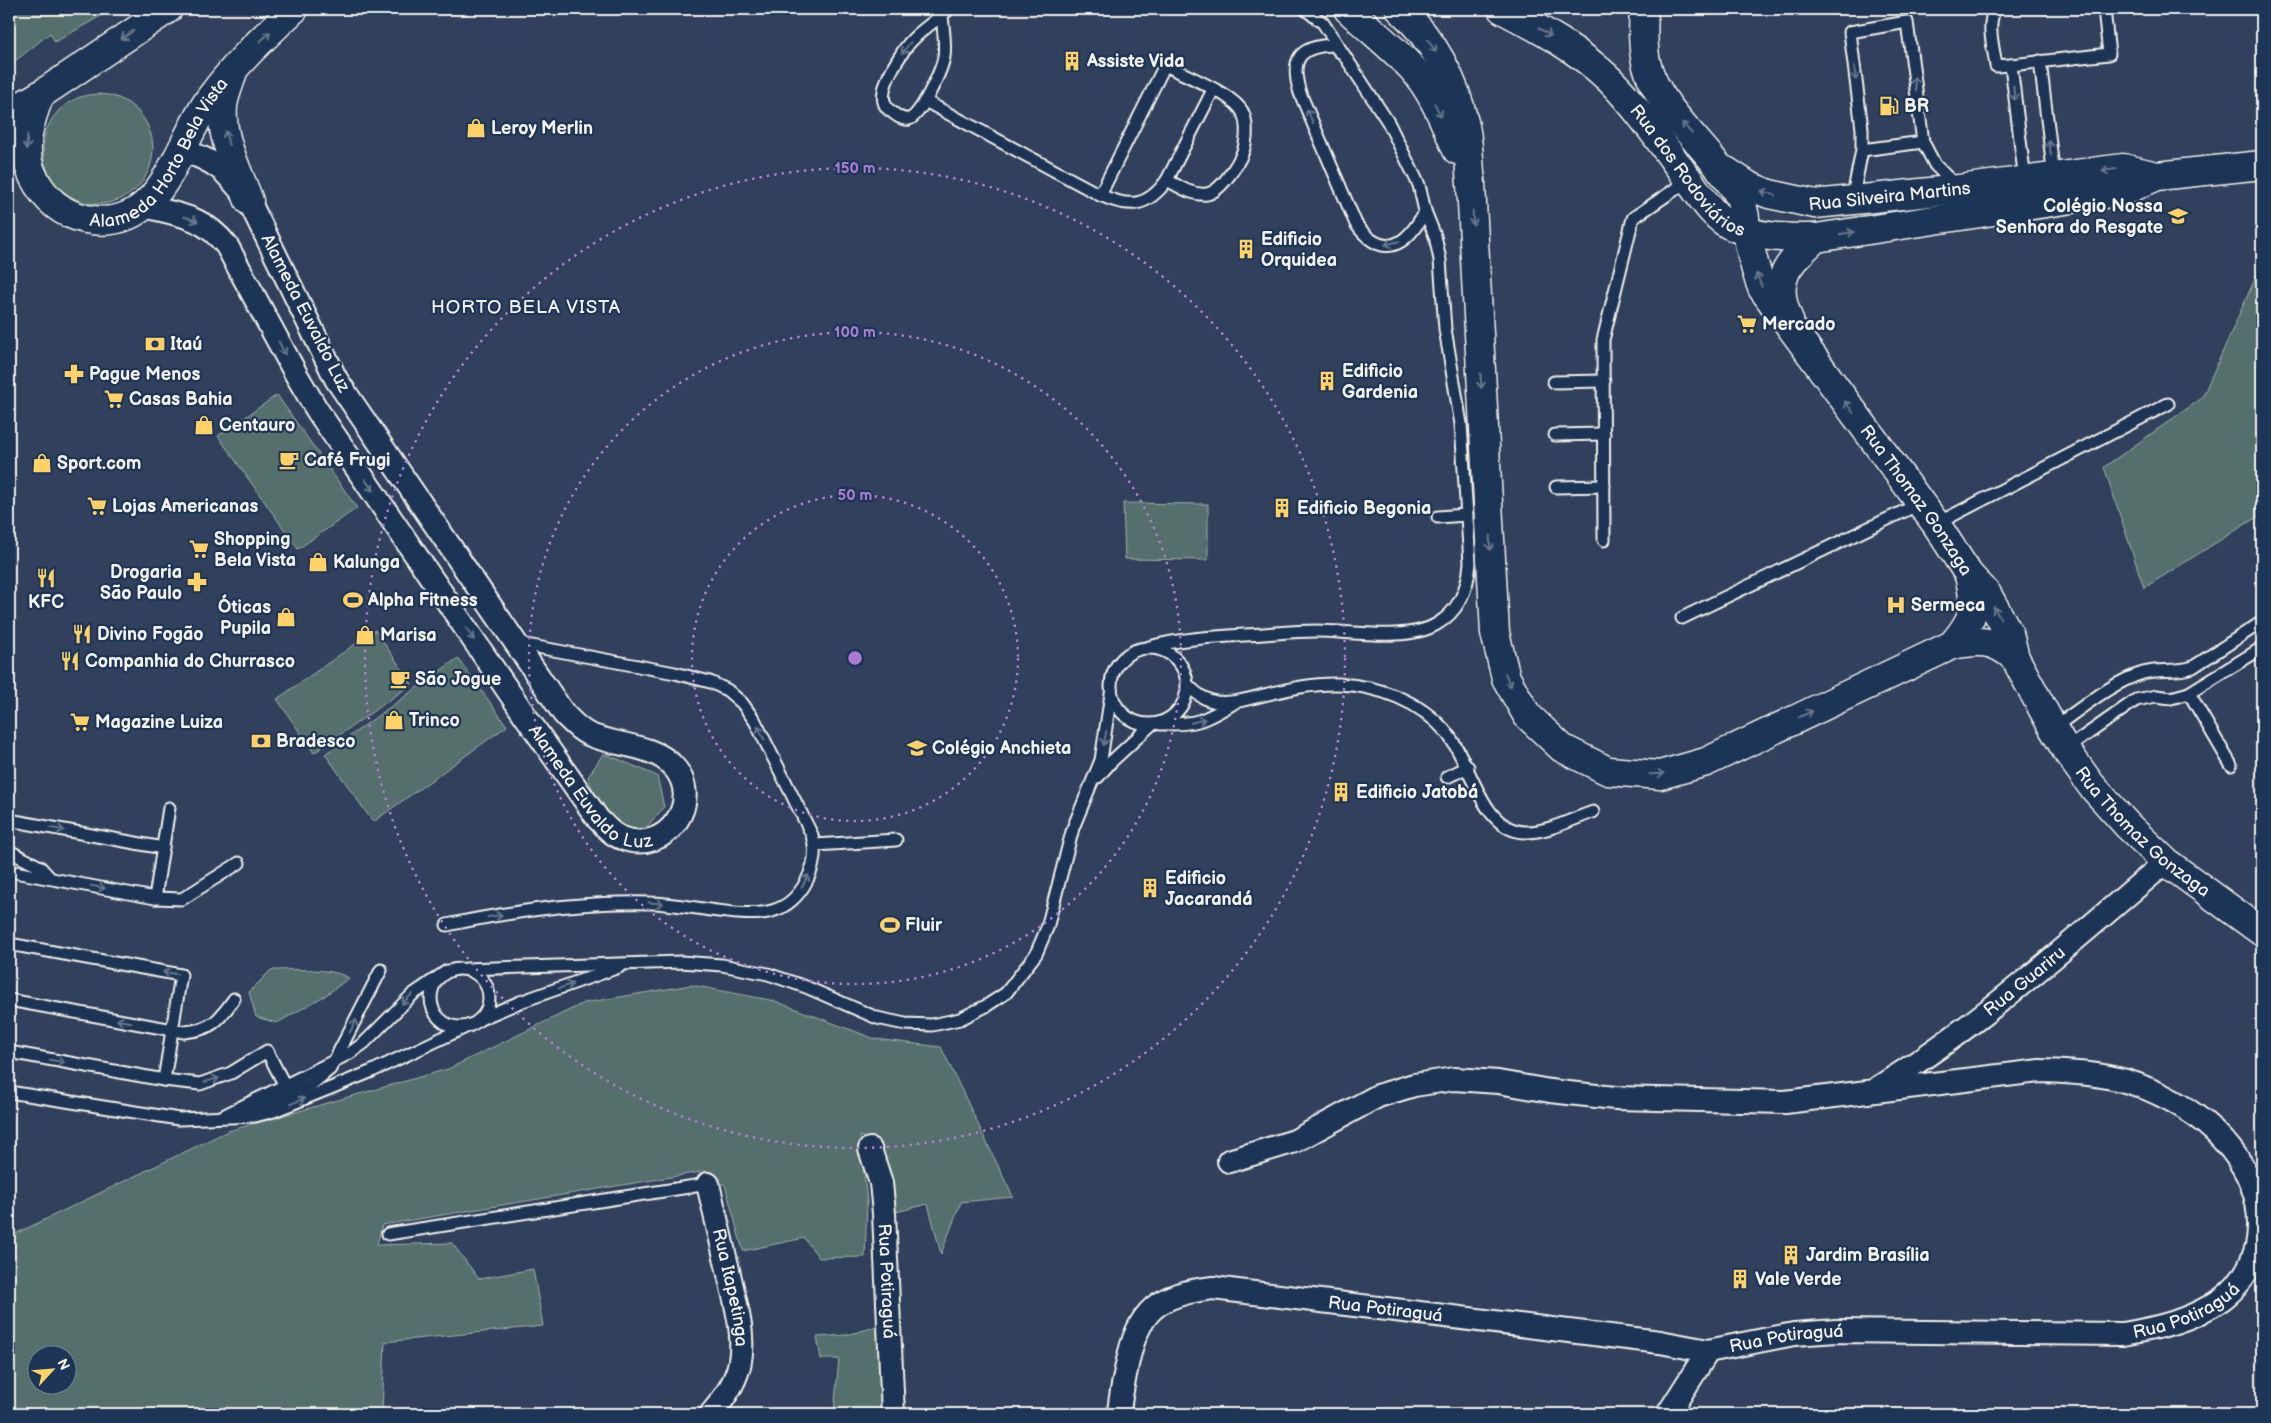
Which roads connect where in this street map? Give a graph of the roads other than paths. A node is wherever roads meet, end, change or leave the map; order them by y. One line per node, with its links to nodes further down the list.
1 (168, 9): 16 (main road, one-way to 16)
2 (294, 9): 12 (main road, Alameda Horto Bela Vista, one-way to 2)
3 (1305, 9): 14 (lane)
4 (1348, 9): 29 (main road, one-way to 29)
5 (1400, 9): 29 (main road, one-way to 29)
6 (1502, 9): 27 (main road, Rua dos Rodoviários, one-way to 27)
7 (1644, 9): 22 (main road, Rua dos Rodoviários, one-way to 7)
8 (1995, 9): 13 (lane)
9 (2104, 9): 11 (lane)
10 (946, 12): 17 (lane); 17 (lane, one-way to 17)
11 (2040, 61): 13 (lane); 25 (lane, one-way to 11)
12 (236, 64): 20 (main road, Alameda Horto Bela Vista); 32 (main road, one-way to 12)
13 (2011, 64): 28 (lane, one-way to 28)
14 (1351, 65): 35 (lane); 35 (lane, one-way to 14)
15 (1213, 90): 26 (lane); 26 (lane); 31 (lane)
16 (40, 95): 18 (main road); 34 (main road, Alameda Horto Bela Vista, one-way to 34)
17 (925, 101): 31 (lane)
18 (9, 113)
19 (1923, 142): 21 (lane); 21 (lane, one-way to 21); 30 (lane)
20 (181, 150): 32 (street, Alameda Euvaldo Luz); 34 (main road, Alameda Horto Bela Vista)
21 (1862, 150): 33 (lane)
22 (1719, 165): 33 (main road, Rua Silveira Martins, one-way to 22); 36 (main road, Rua dos Rodoviários)
23 (2262, 165): 24 (main road, Rua Silveira Martins)
24 (2157, 176): 25 (main road, Rua Silveira Martins, one-way to 25); 37 (main road, Rua Silveira Martins, one-way to 24)
25 (2054, 177): 28 (main road, Rua Silveira Martins)
26 (1167, 180): 31 (lane)
27 (1689, 180): 36 (main road, Rua dos Rodoviários); 39 (lane)
28 (2026, 181): 30 (main road, Rua Silveira Martins)
29 (1471, 184): 54 (main road, one-way to 54)
30 (1959, 189): 33 (main road, Rua Silveira Martins)
31 (1100, 195)
32 (249, 200): 53 (street, Alameda Euvaldo Luz)
33 (1852, 201)
34 (144, 206): 53 (street, Alameda Euvaldo Luz, one-way to 53)
35 (1425, 211): 47 (lane)
36 (1747, 231): 37 (main road, Rua Silveira Martins); 38 (main road, Rua Thomaz Gonzaga, one-way to 36)
37 (1816, 238): 38 (main road)
38 (1796, 335): 46 (main road, Rua Thomaz Gonzaga, one-way to 38)
39 (1604, 381): 40 (lane); 42 (lane)
40 (1554, 382)
41 (2168, 404): 46 (lane)
42 (1604, 434): 43 (lane); 44 (lane)
43 (1555, 435)
44 (1604, 486): 45 (lane); 49 (lane)
45 (1556, 487)
46 (1929, 514): 50 (main road, Rua Thomaz Gonzaga); 51 (lane)
47 (1466, 515): 48 (lane); 55 (lane)
48 (1438, 517)
49 (1604, 540)
50 (1969, 575): 54 (main road); 57 (main road, Rua Thomaz Gonzaga, one-way to 50)
51 (1682, 618)
52 (2262, 622): 63 (lane)
53 (516, 643): 72 (lane, one-way to 53)
54 (1952, 644): 57 (main road)
55 (1149, 647): 58 (lane); 60 (lane)
56 (2262, 648): 59 (lane)
57 (2015, 658): 63 (main road, Rua Thomaz Gonzaga)
58 (1188, 685): 61 (lane); 62 (lane)
59 (2189, 693): 63 (lane); 64 (lane)
60 (1111, 694): 62 (lane); 67 (lane, one-way to 67)
61 (1236, 702): 62 (lane, one-way to 61); 65 (lane)
62 (1153, 725): 67 (lane)
63 (2060, 739): 75 (main road, Rua Thomaz Gonzaga)
64 (2231, 764)
65 (1468, 767): 66 (lane); 69 (lane)
66 (1447, 777)
67 (1094, 782): 83 (lane)
68 (169, 808): 73 (lane)
69 (1593, 812)
70 (9, 820): 73 (lane, one-way to 73)
71 (896, 840): 72 (lane)
72 (815, 845): 80 (lane, one-way to 72)
73 (163, 848): 79 (lane)
74 (9, 852): 78 (lane)
75 (2166, 862): 81 (main road, Rua Thomaz Gonzaga); 95 (street, Rua Guariru)
76 (239, 863): 79 (lane)
77 (9, 871): 78 (lane)
78 (50, 878): 79 (lane, one-way to 79)
79 (156, 898)
80 (447, 925)
81 (2262, 932)
82 (9, 944): 90 (lane, one-way to 82)
83 (630, 964): 84 (lane); 89 (lane, one-way to 83)
84 (466, 969): 86 (lane); 89 (lane)
85 (381, 970): 92 (lane, one-way to 85)
86 (447, 971): 89 (lane); 92 (lane, one-way to 92)
87 (234, 999): 90 (lane)
88 (9, 1000): 90 (lane, one-way to 88)
89 (474, 1022): 97 (lane, one-way to 89)
90 (172, 1030): 93 (lane)
91 (9, 1052): 93 (lane, one-way to 93)
92 (335, 1061): 94 (lane); 97 (lane)
93 (164, 1080): 94 (lane, one-way to 94)
94 (285, 1086): 98 (lane)
95 (1874, 1090): 100 (street, Rua Potiraguá); 103 (street, Rua Potiraguá)
96 (9, 1092): 98 (lane)
97 (238, 1117): 98 (lane)
98 (217, 1118)
99 (870, 1149): 105 (street, Rua Potiraguá)
100 (1230, 1162)
101 (708, 1184): 102 (lane); 104 (street, Rua Itapetinga)
102 (388, 1234)
103 (1708, 1351): 106 (street, Rua Potiraguá); 107 (street)
104 (711, 1414)
105 (894, 1414)
106 (1119, 1414)
107 (1668, 1414)

